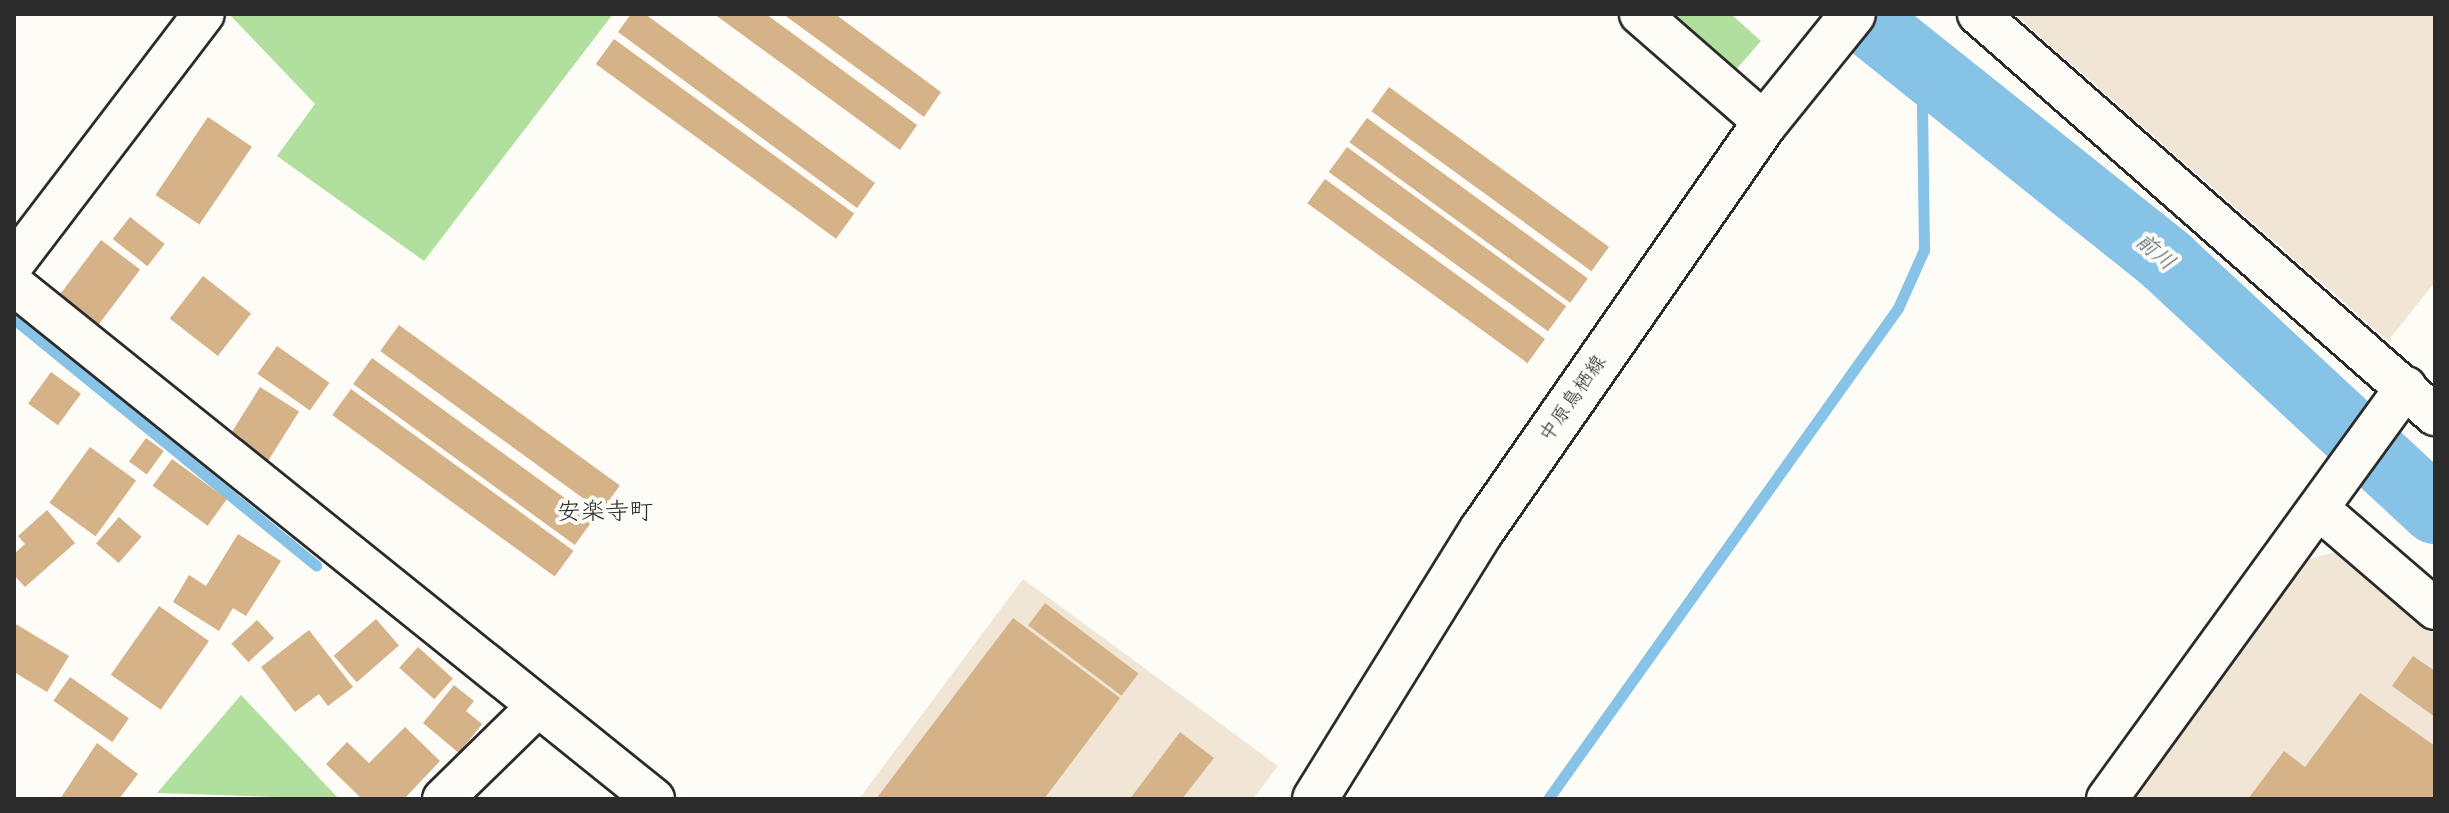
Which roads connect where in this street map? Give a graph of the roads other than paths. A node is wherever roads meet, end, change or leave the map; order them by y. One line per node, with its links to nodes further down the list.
1 (204, 14): 6 (street)
2 (1640, 14): 5 (street)
3 (1853, 14): 5 (main road, 中原鳥栖線)
4 (1978, 14): 8 (street)
5 (1765, 123): 15 (main road, 中原鳥栖線)
6 (14, 263)
7 (14, 285): 12 (street)
8 (2394, 402): 9 (street); 10 (street)
9 (2435, 415)
10 (2331, 494): 11 (street); 16 (street)
11 (2435, 609)
12 (537, 707): 13 (street); 14 (street)
13 (443, 799)
14 (654, 799)
15 (1315, 799)
16 (2107, 799)

